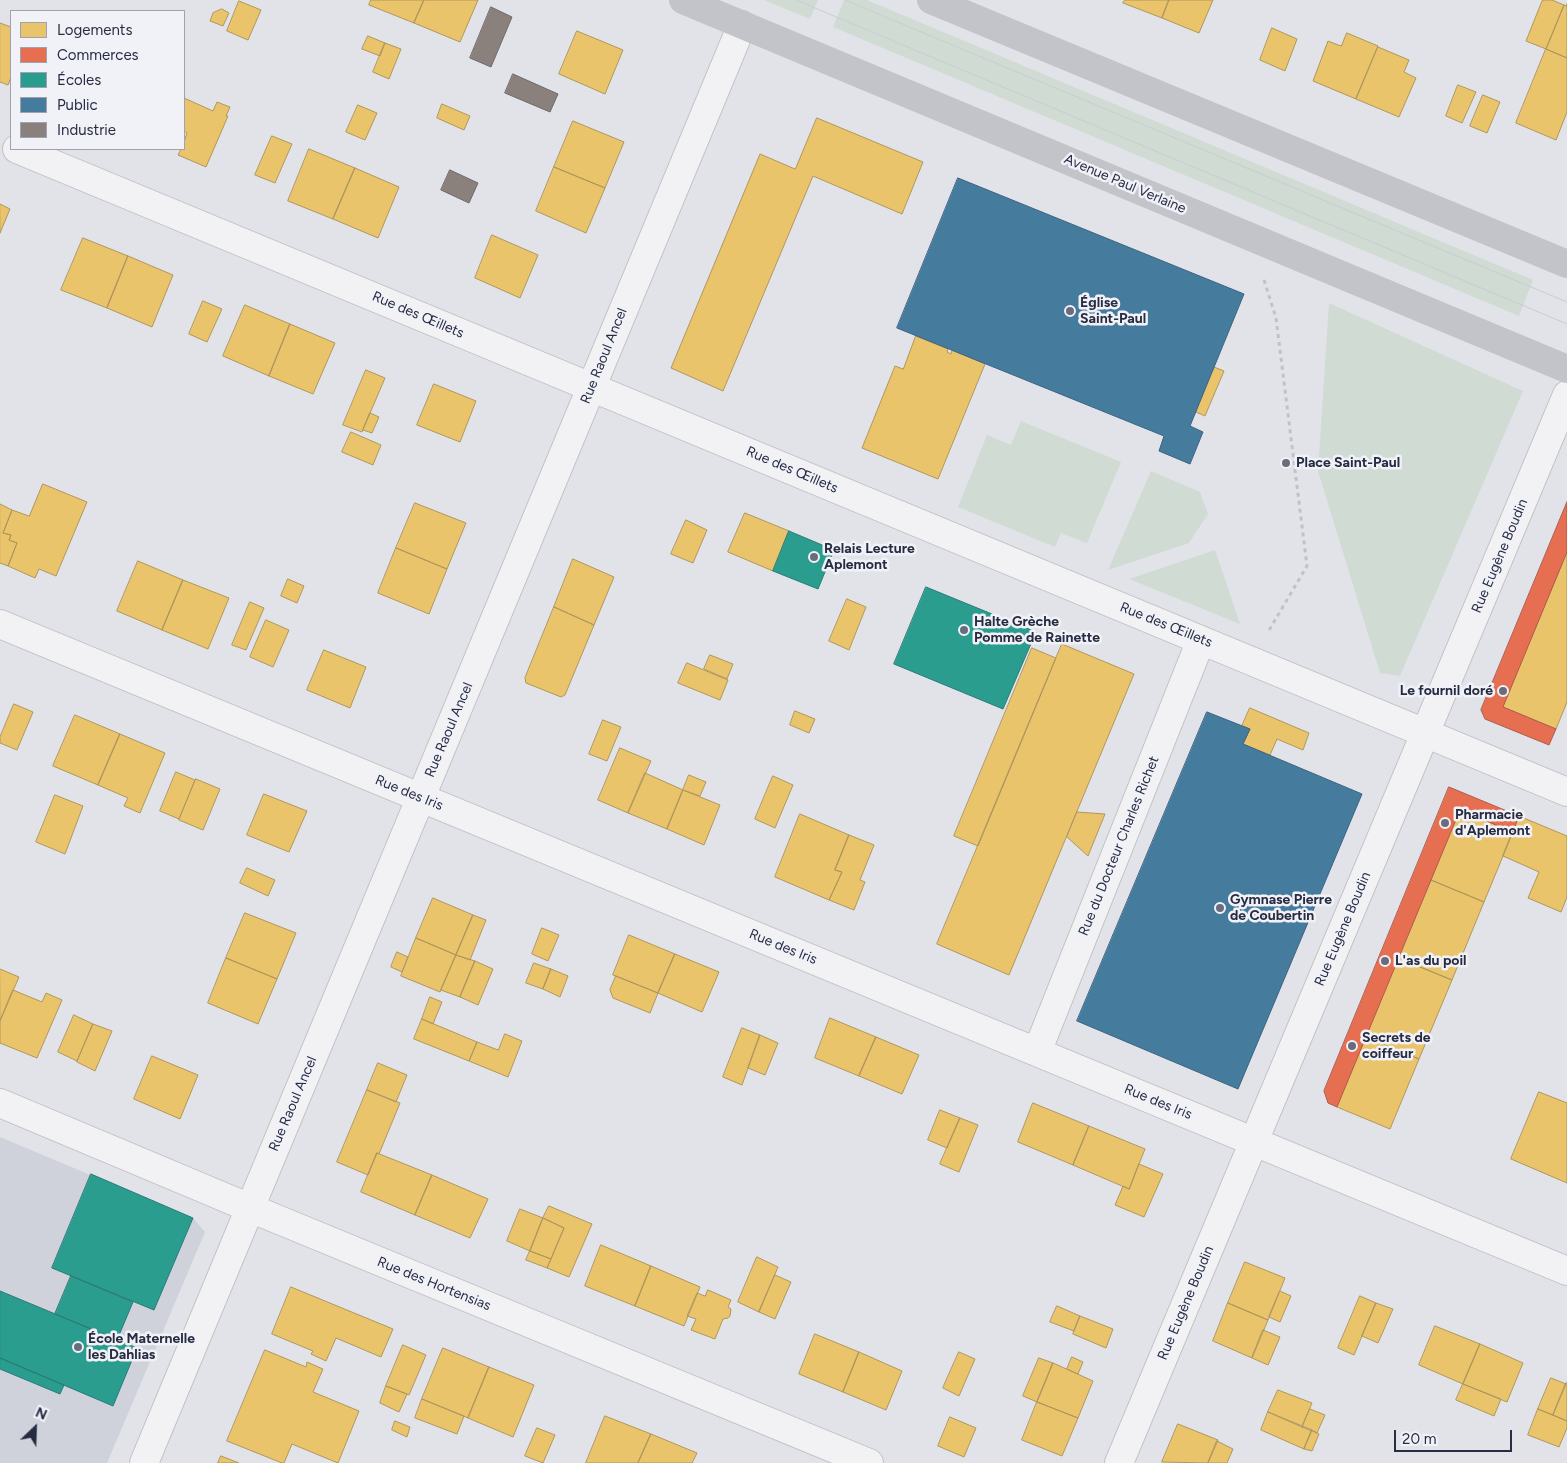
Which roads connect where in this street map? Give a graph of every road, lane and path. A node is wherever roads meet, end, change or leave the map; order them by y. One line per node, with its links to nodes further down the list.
1 (683, 0): 3 (street, Avenue Paul Verlaine)
2 (931, 0): 6 (street)
3 (742, 25): 5 (street, Avenue Paul Verlaine); 8 (street, Rue Raoul Ancel)
4 (19, 150): 8 (street, Rue des Œillets)
5 (1250, 237): 7 (street, Avenue Paul Verlaine); 12 (path)
6 (1567, 264)
7 (1567, 369)
8 (591, 387): 11 (street, Rue des Œillets); 15 (street, Rue Raoul Ancel)
9 (1567, 395): 13 (street, Rue Eugène Boudin)
10 (0, 624): 15 (street, Rue des Iris)
11 (1201, 640): 12 (street, Rue des Œillets); 16 (street, Rue du Docteur Charles Richet)
12 (1252, 661): 13 (street, Rue des Œillets)
13 (1426, 733): 14 (street, Rue des Œillets); 18 (street, Rue Eugène Boudin)
14 (1567, 792)
15 (420, 797): 16 (street, Rue des Iris); 19 (street, Rue Raoul Ancel)
16 (1037, 1052): 18 (street, Rue des Iris)
17 (0, 1103): 19 (street, Rue des Hortensias)
18 (1253, 1142): 20 (street, Rue des Iris); 23 (street, Rue Eugène Boudin)
19 (250, 1208): 21 (street, Rue Raoul Ancel); 22 (street, Rue des Hortensias)
20 (1567, 1271)
21 (144, 1463)
22 (869, 1463)
23 (1119, 1463)

